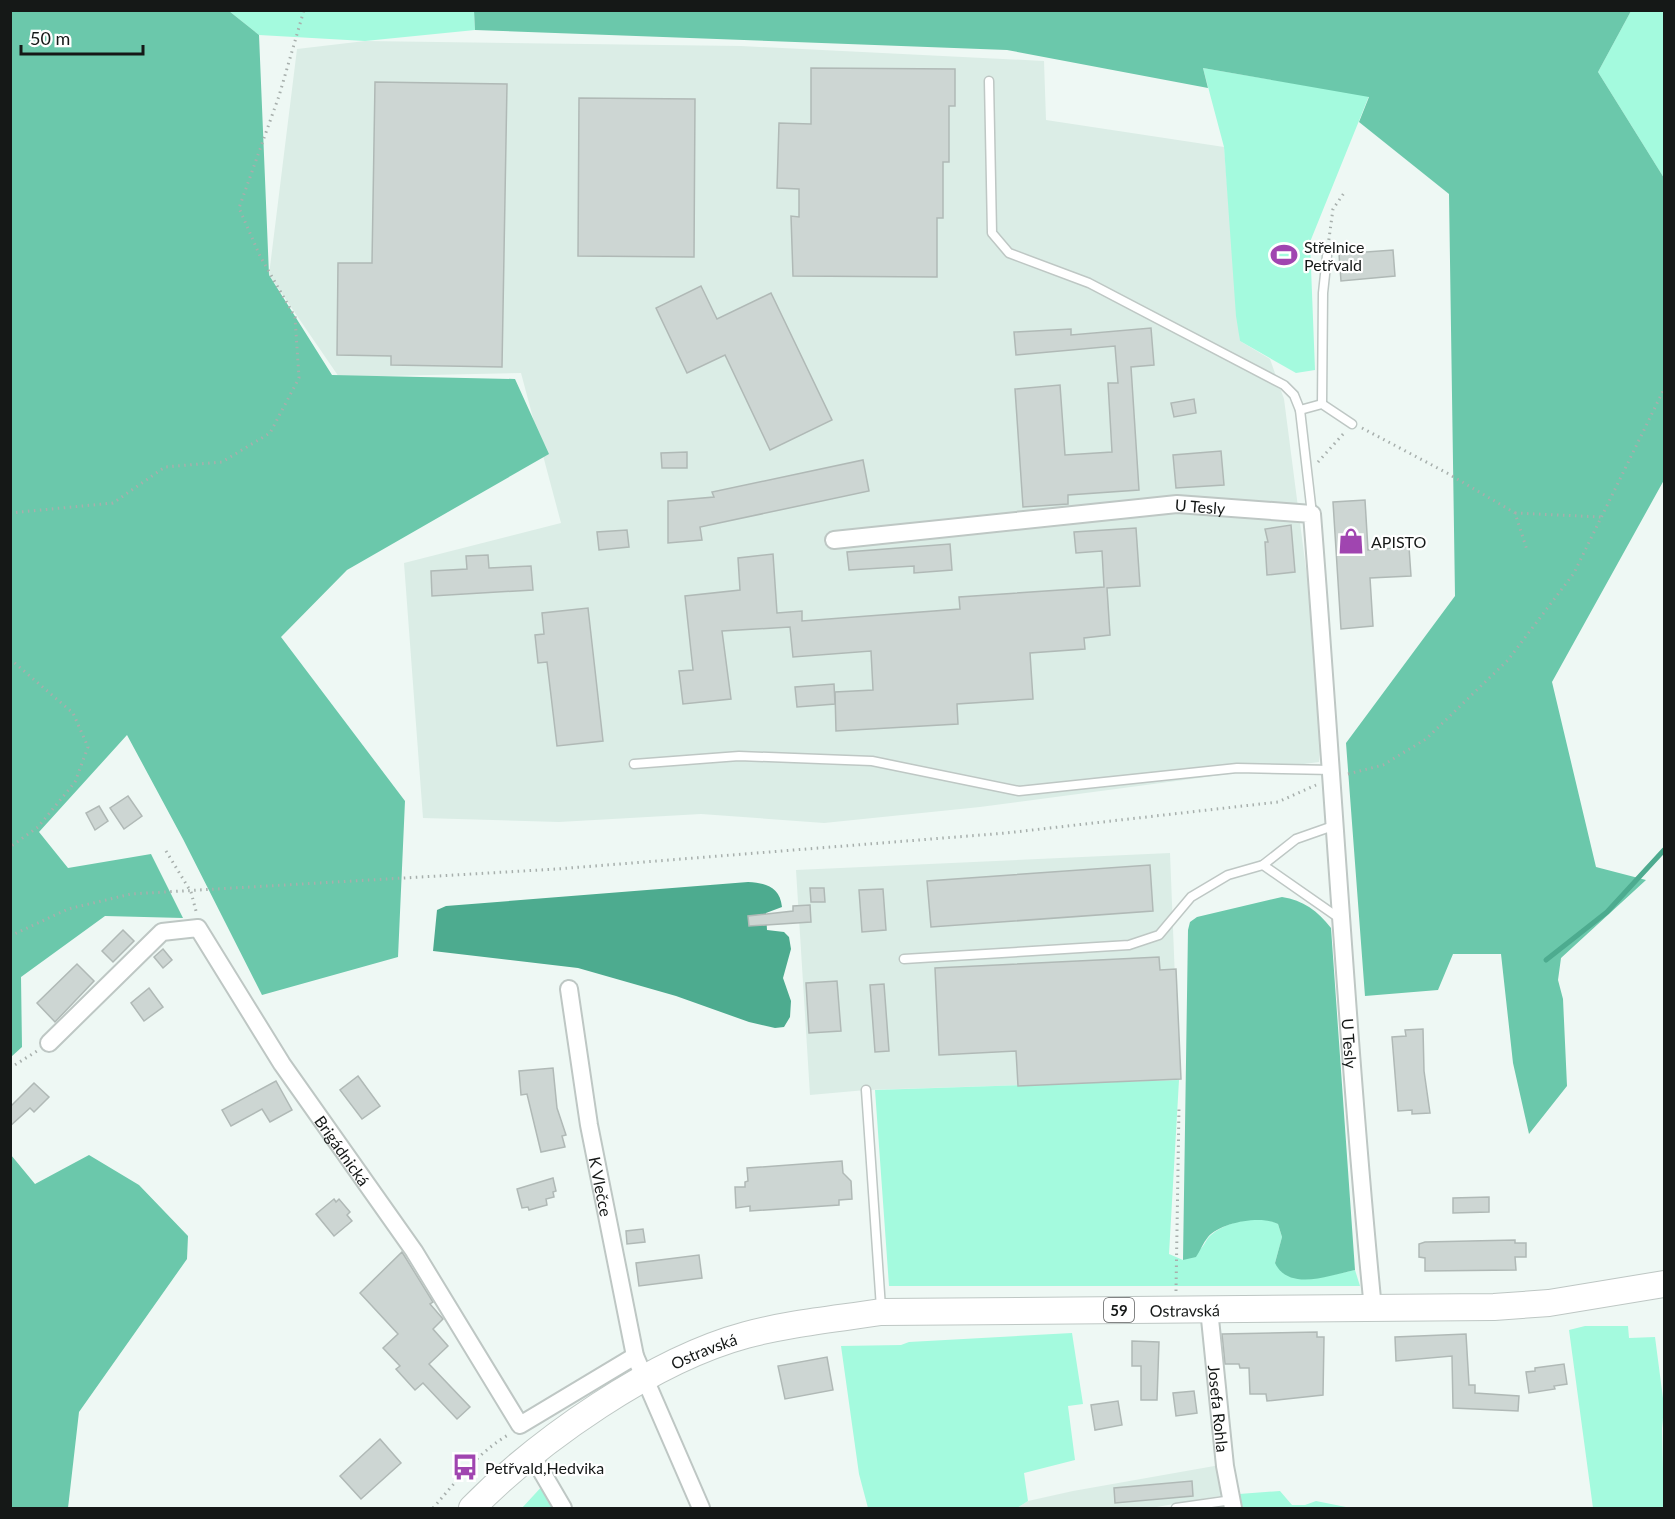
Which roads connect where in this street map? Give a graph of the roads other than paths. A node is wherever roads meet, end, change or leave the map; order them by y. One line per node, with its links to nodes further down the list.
1 (989, 81): 4 (lane)
2 (1328, 256): 3 (lane)
3 (1322, 404): 4 (lane); 5 (lane)
4 (1300, 410): 6 (lane)
5 (1352, 424)
6 (1312, 514): 7 (street, U Tesly); 9 (street, U Tesly)
7 (834, 540)
8 (634, 764): 9 (lane)
9 (1332, 774): 10 (street, U Tesly)
10 (1333, 826): 11 (lane); 12 (street, U Tesly)
11 (1263, 865): 12 (lane); 13 (lane)
12 (1339, 918): 19 (street, U Tesly)
13 (904, 959)
14 (569, 989): 21 (street, K Vlečce)
15 (49, 1043): 21 (street, Brigádnická)
16 (866, 1090): 20 (lane)
17 (1665, 1284): 19 (main road, Ostravská / 59)
18 (1209, 1309): 19 (main road, Ostravská / 59); 20 (main road, Ostravská / 59); 24 (street, Josefa Rohla)
19 (1373, 1309)
20 (881, 1312): 22 (main road, Ostravská / 59)
21 (635, 1356): 22 (street, K Vlečce)
22 (643, 1381): 23 (main road, Ostravská / 59); 27 (street)
23 (532, 1455): 25 (main road, Ostravská / 59); 26 (street)
24 (1232, 1504): 28 (lane)
25 (472, 1509)
26 (563, 1509)
27 (701, 1509)
28 (1176, 1509)

